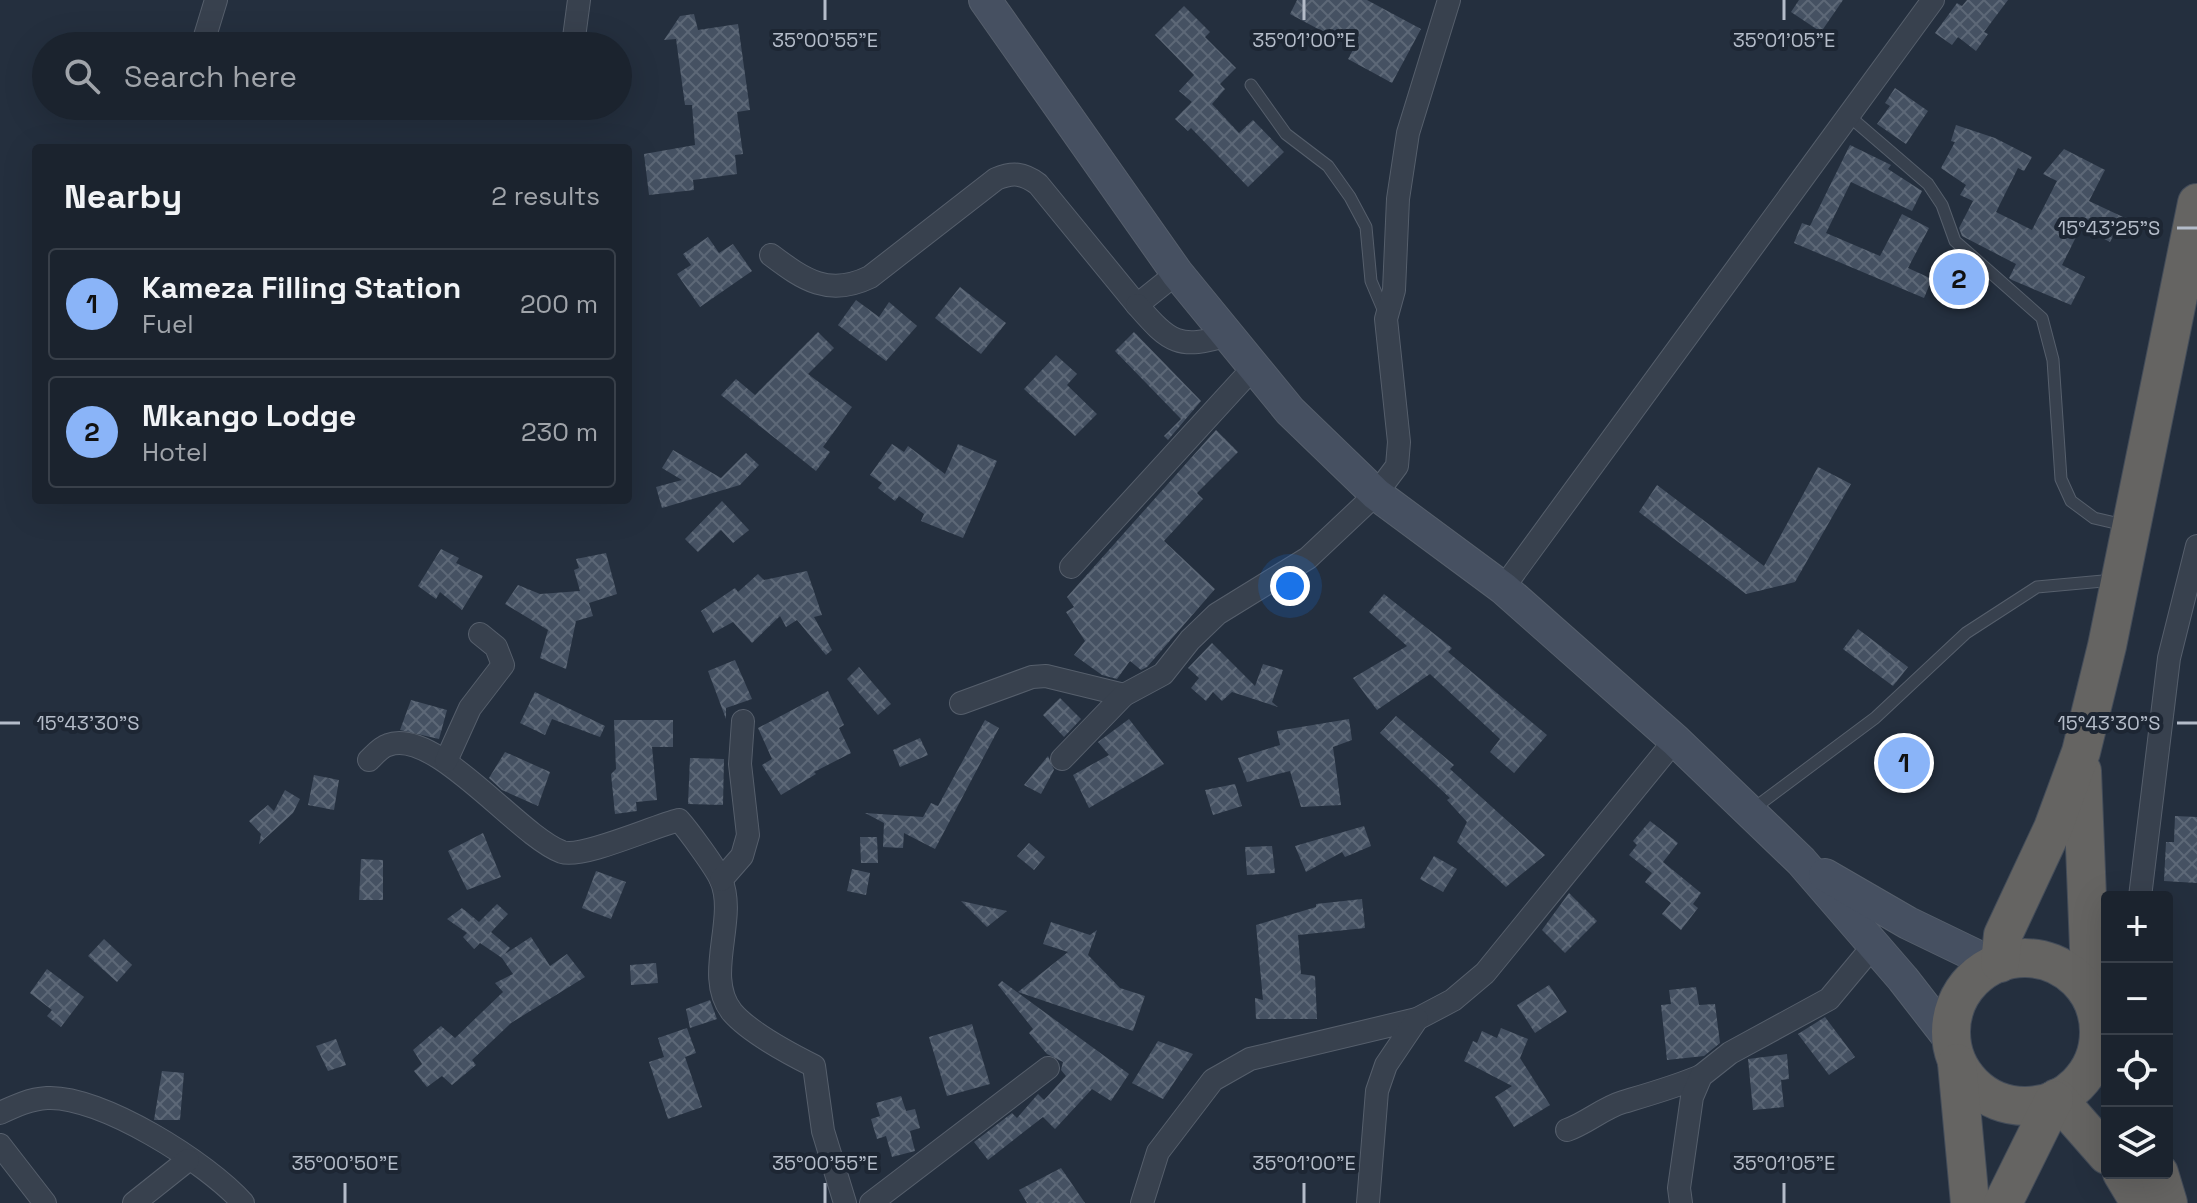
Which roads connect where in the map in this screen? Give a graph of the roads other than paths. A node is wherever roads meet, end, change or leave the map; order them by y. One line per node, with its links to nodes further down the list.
1 (216, 0): 6 (street)
2 (579, 0): 7 (street)
3 (985, 0): 12 (main road)
4 (1449, 0): 14 (street)
5 (1933, 0): 9 (street)
6 (206, 32)
7 (575, 32)
8 (1251, 85): 14 (lane)
9 (1849, 116): 18 (lane); 22 (street)
10 (2197, 203): 18 (highway)
11 (771, 255): 13 (street)
12 (1177, 273): 13 (street); 15 (main road)
13 (1137, 305): 15 (street)
14 (1386, 319): 17 (street)
15 (1228, 335): 16 (main road)
16 (1254, 367): 17 (main road); 20 (street)
17 (1376, 494): 22 (main road); 24 (street)
18 (2129, 526): 21 (highway)
19 (2197, 546): 35 (street)
20 (1071, 567)
21 (2118, 579): 28 (highway); 32 (lane)
22 (1503, 588): 27 (main road)
23 (480, 634): 31 (street)
24 (1124, 695): 25 (street); 29 (street)
25 (961, 703)
26 (743, 721): 34 (street)
27 (1675, 740): 32 (main road); 39 (street)
28 (2081, 752): 37 (highway); 38 (highway)
29 (1062, 759)
30 (369, 760): 31 (street)
31 (446, 761): 34 (street)
32 (1749, 812): 33 (main road)
33 (1801, 861): 36 (main road); 37 (main road)
34 (721, 880): 54 (street)
35 (2141, 891)
36 (1874, 945): 40 (main road); 42 (street)
37 (1997, 964): 38 (highway); 40 (highway)
38 (2098, 997): 43 (highway)
39 (1417, 1019): 56 (street); 57 (street)
40 (1954, 1052): 43 (highway); 59 (highway)
41 (1048, 1068): 55 (street)
42 (1701, 1076): 45 (street); 58 (street)
43 (2056, 1099): 47 (highway); 60 (highway)
44 (0, 1113): 48 (street)
45 (1567, 1130)
46 (0, 1145): 51 (street)
47 (2101, 1148)
48 (188, 1160): 52 (street); 53 (street)
49 (2126, 1179): 61 (highway)
50 (2161, 1179): 62 (highway)
51 (45, 1203)
52 (134, 1203)
53 (243, 1203)
54 (845, 1203)
55 (871, 1203)
56 (1142, 1203)
57 (1368, 1203)
58 (1681, 1203)
59 (1970, 1203)
60 (2003, 1203)
61 (2140, 1203)
62 (2168, 1203)

